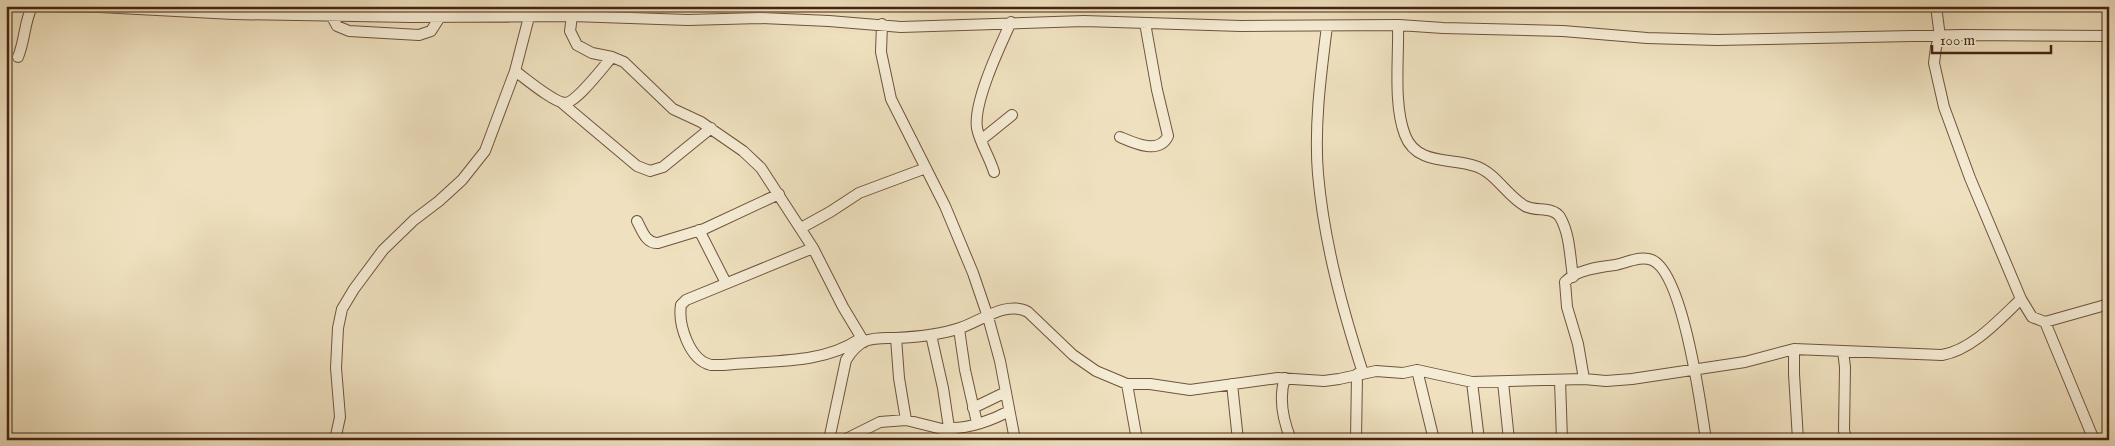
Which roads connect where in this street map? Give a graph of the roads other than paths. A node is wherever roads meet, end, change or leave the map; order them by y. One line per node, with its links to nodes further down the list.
1 (30, 6): 4 (street); 16 (street)
2 (518, 6): 7 (street)
3 (1936, 6): 14 (street)
4 (329, 12): 6 (street); 6 (street)
5 (572, 16): 7 (street); 10 (street); 15 (street)
6 (440, 17): 7 (street)
7 (526, 17): 17 (street)
8 (1011, 22): 9 (street); 10 (street); 22 (street)
9 (1144, 23): 12 (street); 21 (street)
10 (882, 24): 23 (street)
11 (1398, 25): 12 (street); 14 (street); 30 (street)
12 (1327, 26): 44 (street)
13 (2109, 36): 14 (street)
14 (1940, 37): 32 (street)
15 (612, 57): 18 (street); 20 (street)
16 (18, 58)
17 (515, 71): 18 (street); 58 (street)
18 (562, 103): 20 (street)
19 (1012, 115): 22 (street)
20 (711, 128): 25 (street)
21 (1120, 138)
22 (981, 140): 24 (street)
23 (926, 168): 27 (street); 34 (street)
24 (994, 172)
25 (778, 194): 27 (street); 28 (street)
26 (637, 221): 28 (street)
27 (801, 228): 29 (street)
28 (700, 230): 31 (street)
29 (813, 248): 31 (street); 39 (street)
30 (1573, 277): 43 (street); 46 (street)
31 (726, 283): 39 (street)
32 (2021, 299): 35 (street); 41 (street)
33 (2109, 304): 35 (street)
34 (988, 317): 36 (street); 50 (street); 52 (street)
35 (2045, 322): 73 (street)
36 (959, 329): 37 (street); 53 (street)
37 (931, 335): 38 (street); 57 (street)
38 (896, 338): 39 (street); 55 (street)
39 (862, 340): 59 (street)
40 (1794, 349): 41 (street); 43 (street); 71 (street)
41 (1843, 351): 72 (street)
42 (1417, 370): 44 (street); 48 (street); 66 (street)
43 (1696, 370): 46 (street); 70 (street)
44 (1360, 374): 45 (street); 65 (street)
45 (1285, 378): 51 (street); 64 (street)
46 (1584, 378): 47 (street)
47 (1560, 380): 49 (street); 69 (street)
48 (1472, 382): 49 (street); 67 (street)
49 (1503, 382): 68 (street)
50 (1127, 384): 51 (street); 62 (street)
51 (1232, 384): 63 (street)
52 (1006, 392): 53 (street); 54 (street)
53 (974, 408): 56 (street)
54 (1009, 411): 56 (street); 61 (street)
55 (906, 420): 57 (street); 60 (street)
56 (977, 423): 57 (street)
57 (951, 433)
58 (334, 440)
59 (829, 440)
60 (844, 440)
61 (1016, 440)
62 (1137, 440)
63 (1238, 440)
64 (1291, 440)
65 (1356, 440)
66 (1434, 440)
67 (1479, 440)
68 (1509, 440)
69 (1562, 440)
70 (1706, 440)
71 (1798, 440)
72 (1846, 440)
73 (2094, 440)

